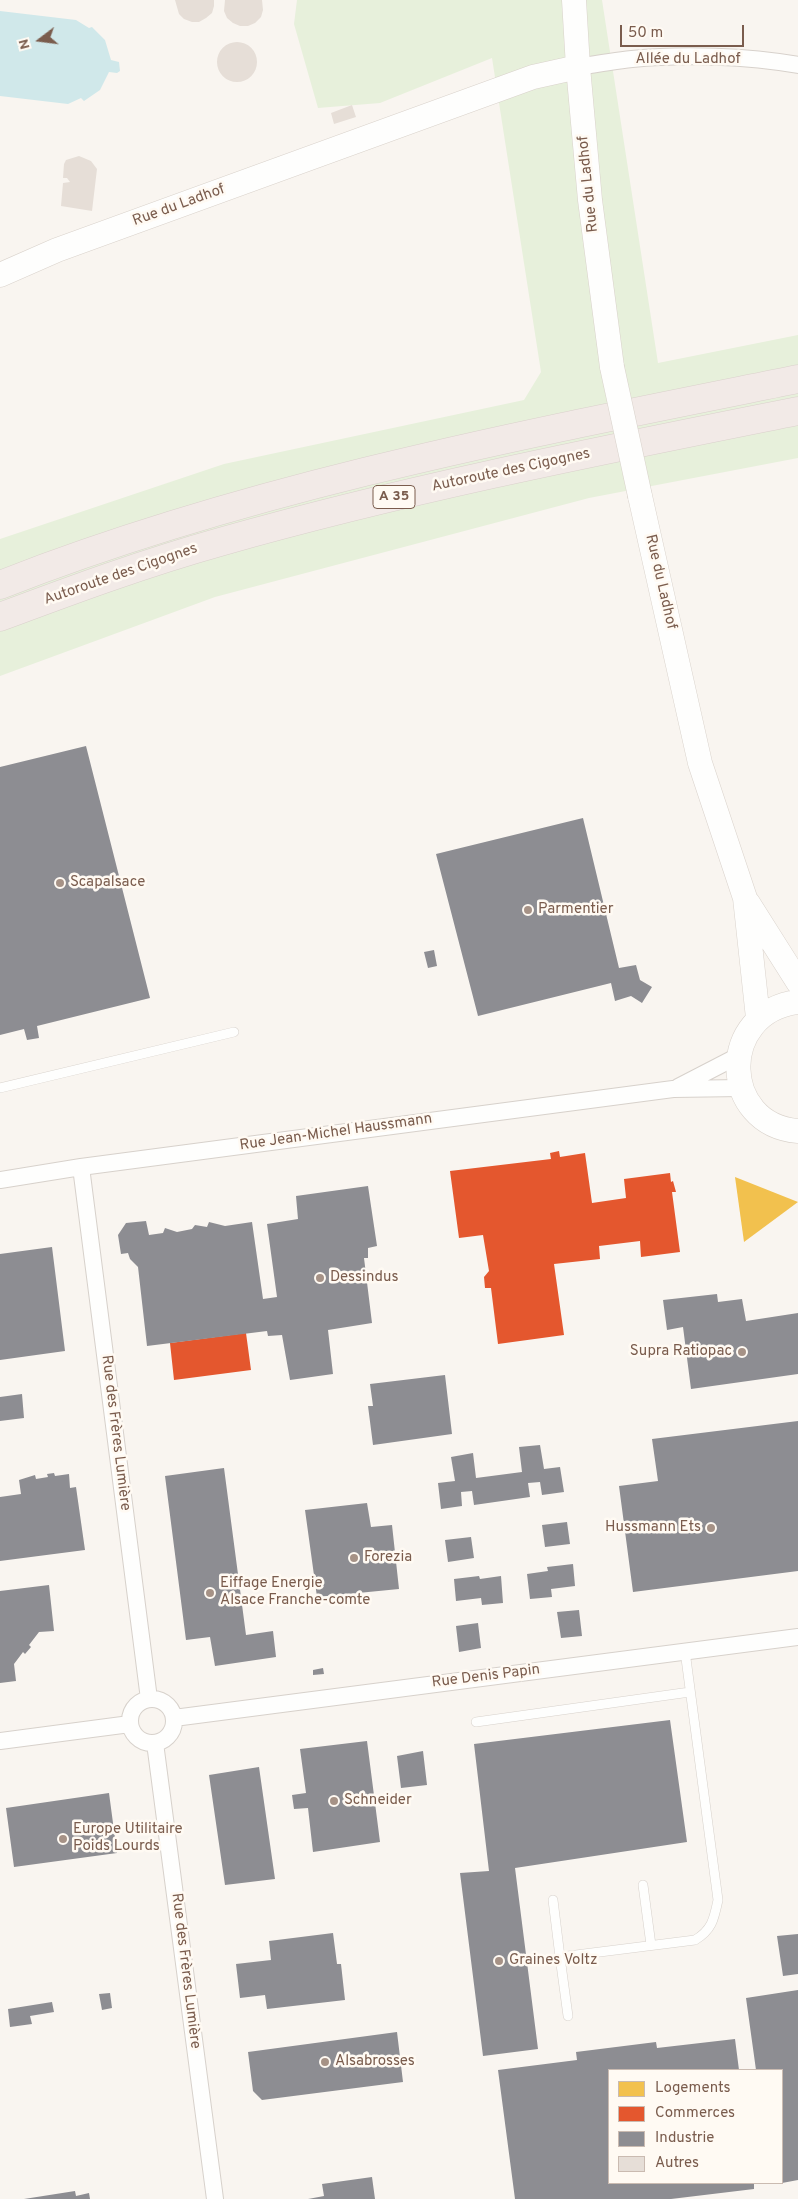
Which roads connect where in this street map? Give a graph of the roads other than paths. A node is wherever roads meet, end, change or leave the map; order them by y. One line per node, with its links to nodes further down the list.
1 (574, 0): 3 (main road)
2 (798, 64): 3 (street, Allée du Ladhof)
3 (578, 67): 4 (main road, Rue du Ladhof); 9 (main road, Rue du Ladhof, bridge)
4 (0, 275)
5 (798, 379): 7 (highway, Autoroute des Cigognes / A 35)
6 (798, 411): 8 (highway, Autoroute des Cigognes / A 35)
7 (0, 585)
8 (0, 617)
9 (745, 898): 10 (main road, Rue du Ladhof); 12 (main road, Rue du Ladhof)
10 (798, 982)
11 (798, 1002): 12 (main road)
12 (758, 1018): 14 (main road)
13 (234, 1032): 15 (lane)
14 (738, 1056): 16 (main road); 17 (street, Rue Jean-Michel Haussmann)
15 (0, 1088)
16 (741, 1088): 17 (street, Rue Jean-Michel Haussmann); 18 (main road)
17 (673, 1089): 19 (street, Rue Jean-Michel Haussmann)
18 (798, 1131)
19 (81, 1167): 20 (street, Rue Jean-Michel Haussmann); 24 (street, Rue des Frères Lumière)
20 (0, 1180)
21 (798, 1637): 22 (street, Rue Denis Papin)
22 (684, 1651): 23 (lane); 25 (street, Rue Denis Papin)
23 (690, 1692): 26 (lane); 32 (lane)
24 (149, 1699): 25 (street); 27 (street)
25 (174, 1718): 29 (street)
26 (476, 1722)
27 (130, 1724): 28 (street); 29 (street)
28 (0, 1741)
29 (155, 1743): 35 (street, Rue des Frères Lumière)
30 (643, 1885): 32 (lane)
31 (553, 1900): 33 (lane)
32 (651, 1945): 33 (lane)
33 (560, 1957): 34 (lane)
34 (568, 2016)
35 (215, 2199)

